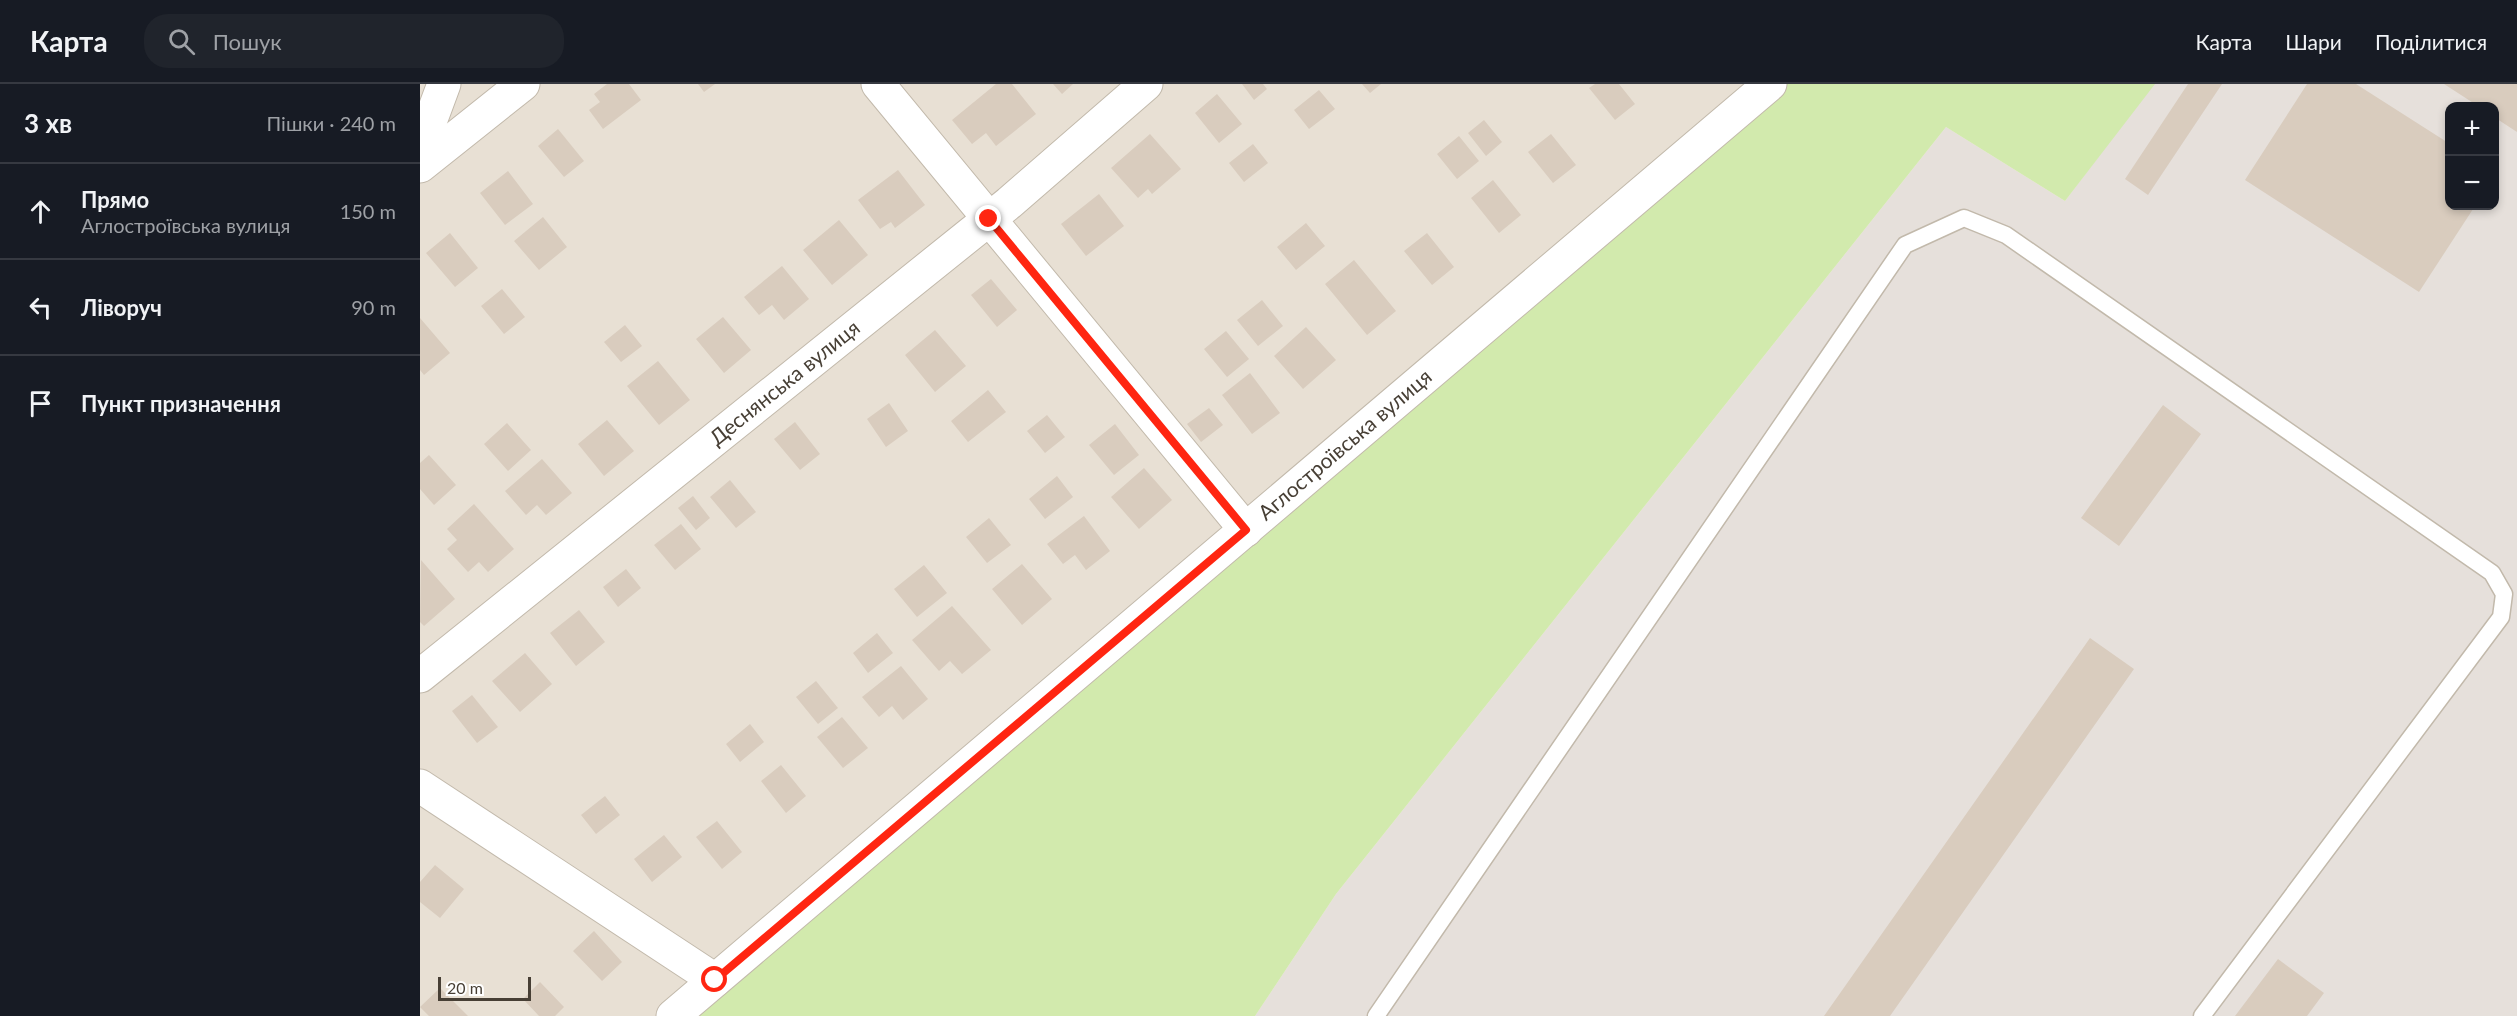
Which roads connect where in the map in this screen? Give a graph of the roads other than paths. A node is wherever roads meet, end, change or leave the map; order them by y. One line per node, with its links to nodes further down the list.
1 (444, 84): 6 (street)
2 (523, 84): 7 (street)
3 (878, 84): 8 (street)
4 (1146, 84): 8 (street, Деснянська вулиця)
5 (1770, 84): 9 (street, Аглостроївська вулиця)
6 (420, 149)
7 (420, 166)
8 (989, 219): 9 (street); 10 (street, Деснянська вулиця)
9 (1246, 530): 12 (street, Аглостроївська вулиця)
10 (420, 676)
11 (420, 786): 12 (street)
12 (715, 980): 13 (street, Аглостроївська вулиця)
13 (673, 1016)
14 (1376, 1016): 15 (lane)
15 (2202, 1016)

